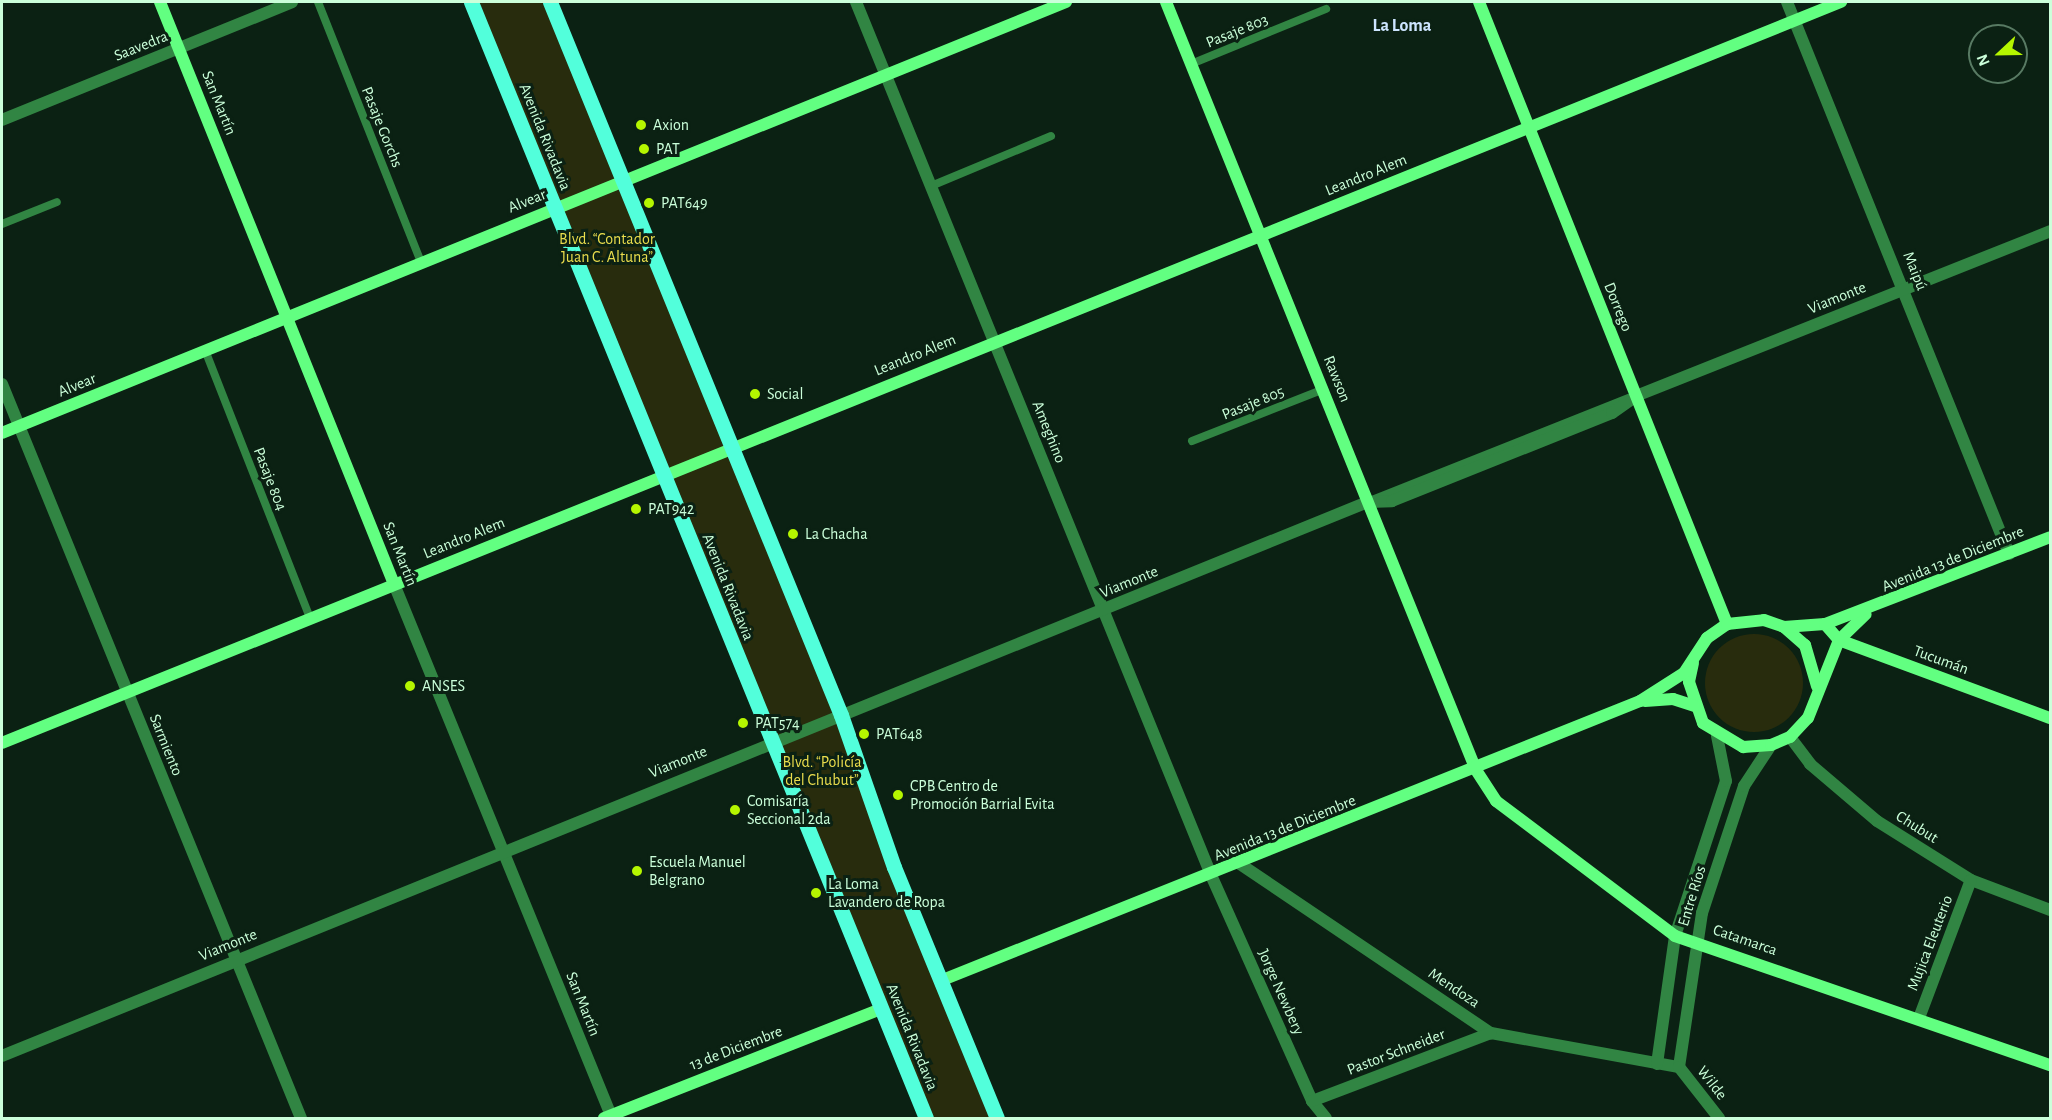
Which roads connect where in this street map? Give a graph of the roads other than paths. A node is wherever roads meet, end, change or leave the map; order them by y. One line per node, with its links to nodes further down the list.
1 (159, 2): 14 (main road, San Martín)
2 (292, 2): 14 (street, Saavedra)
3 (318, 2): 27 (lane, Pasaje Gorchs)
4 (471, 2): 23 (main road, Avenida Rivadavia)
5 (550, 2): 20 (main road)
6 (856, 2): 16 (street, Ameghino)
7 (1066, 2): 16 (main road, Alvear)
8 (1166, 2): 15 (main road, Rawson)
9 (1479, 2): 18 (main road, Dorrego)
10 (1787, 2): 13 (street, Maipú)
11 (1841, 2): 13 (main road, Leandro Alem)
12 (1326, 9): 15 (lane, Pasaje 803)
13 (1795, 20): 18 (main road, Leandro Alem); 28 (street, Maipú)
14 (179, 48): 17 (street, Saavedra); 29 (main road, San Martín)
15 (1191, 64): 26 (main road, Rawson)
16 (885, 74): 20 (main road, Alvear); 21 (street, Ameghino)
17 (2, 120)
18 (1529, 127): 26 (main road, Leandro Alem); 34 (main road, Dorrego)
19 (1051, 136): 21 (lane)
20 (623, 180): 23 (main road, Alvear); 38 (main road)
21 (931, 186): 30 (street, Ameghino)
22 (57, 202): 24 (lane)
23 (555, 208): 27 (main road, Alvear); 39 (main road, Avenida Rivadavia)
24 (2, 224)
25 (2050, 231): 28 (street, Viamonte)
26 (1262, 234): 30 (main road, Leandro Alem); 33 (main road, Rawson)
27 (421, 262): 29 (main road, Alvear)
28 (1904, 290): 34 (street, Viamonte); 42 (street, Maipú)
29 (287, 316): 31 (main road, Alvear); 43 (main road, San Martín)
30 (994, 341): 38 (main road, Leandro Alem); 44 (street, Ameghino)
31 (205, 350): 35 (main road, Alvear); 46 (lane, Pasaje 804)
32 (2, 384): 35 (street, Sarmiento)
33 (1324, 389): 37 (lane, Pasaje 805); 40 (main road, Rawson)
34 (1636, 396): 40 (street, Viamonte); 47 (main road, Dorrego)
35 (18, 426): 36 (main road, Alvear); 52 (street, Sarmiento)
36 (2, 433)
37 (1192, 441)
38 (732, 447): 39 (main road, Leandro Alem); 56 (main road)
39 (663, 475): 43 (main road, Leandro Alem); 60 (main road, Avenida Rivadavia)
40 (1368, 502): 44 (street, Viamonte); 63 (main road, Rawson)
41 (2050, 537): 42 (main road, Avenida 13 de Diciembre)
42 (2010, 554): 45 (main road, Avenida 13 de Diciembre)
43 (394, 584): 46 (main road, Leandro Alem); 64 (street, San Martín)
44 (1104, 610): 56 (street, Viamonte); 66 (street, Ameghino)
45 (1869, 611): 48 (main road); 50 (main road)
46 (310, 618): 52 (main road, Leandro Alem)
47 (1727, 624): 49 (main road); 51 (main road)
48 (1825, 624): 49 (main road); 50 (main road, Tucumán)
49 (1784, 627): 53 (main road)
50 (1839, 640): 53 (main road); 57 (main road, Tucumán)
51 (1694, 658): 54 (main road); 55 (main road)
52 (127, 692): 61 (main road, Leandro Alem); 71 (street, Sarmiento)
53 (1817, 694): 59 (main road)
54 (1640, 701): 55 (main road); 63 (main road, Avenida 13 de Diciembre)
55 (1694, 706): 58 (main road)
56 (841, 715): 60 (street, Viamonte); 72 (main road)
57 (2050, 718)
58 (1717, 736): 62 (main road); 69 (street, Entre Ríos)
59 (1790, 736): 62 (main road); 67 (street, Chubut)
60 (772, 741): 64 (street, Viamonte); 73 (main road, Avenida Rivadavia)
61 (2, 743)
62 (1771, 746): 70 (street, Entre Ríos)
63 (1476, 770): 65 (main road, Avenida 13 de Diciembre); 69 (main road, Catamarca)
64 (504, 852): 71 (street, Viamonte); 81 (street, San Martín)
65 (1240, 864): 66 (main road, Avenida 13 de Diciembre); 75 (street, Mendoza)
66 (1211, 875): 72 (main road, Avenida 13 de Diciembre); 80 (street, Jorge Newbery)
67 (1971, 880): 68 (street, Chubut); 74 (street, Mujica Eleuterio)
68 (2050, 910)
69 (1676, 936): 70 (main road, Catamarca); 77 (street, Entre Ríos)
70 (1696, 940): 74 (main road, Catamarca); 79 (street, Entre Ríos)
71 (236, 960): 76 (street, Viamonte); 82 (street, Sarmiento)
72 (940, 981): 84 (main road)
73 (881, 1009): 81 (main road, 13 de Diciembre); 83 (main road, Avenida Rivadavia)
74 (1919, 1018): 78 (main road, Catamarca)
75 (1491, 1033): 77 (street, Mendoza); 80 (street, Pastor Schneider)
76 (2, 1056)
77 (1657, 1064): 79 (street, Mendoza)
78 (2050, 1065)
79 (1679, 1068): 86 (street, Wilde)
80 (1312, 1101): 85 (street, Jorge Newbery)
81 (609, 1118)
82 (301, 1119)
83 (926, 1119)
84 (997, 1119)
85 (1326, 1119)
86 (1719, 1119)

